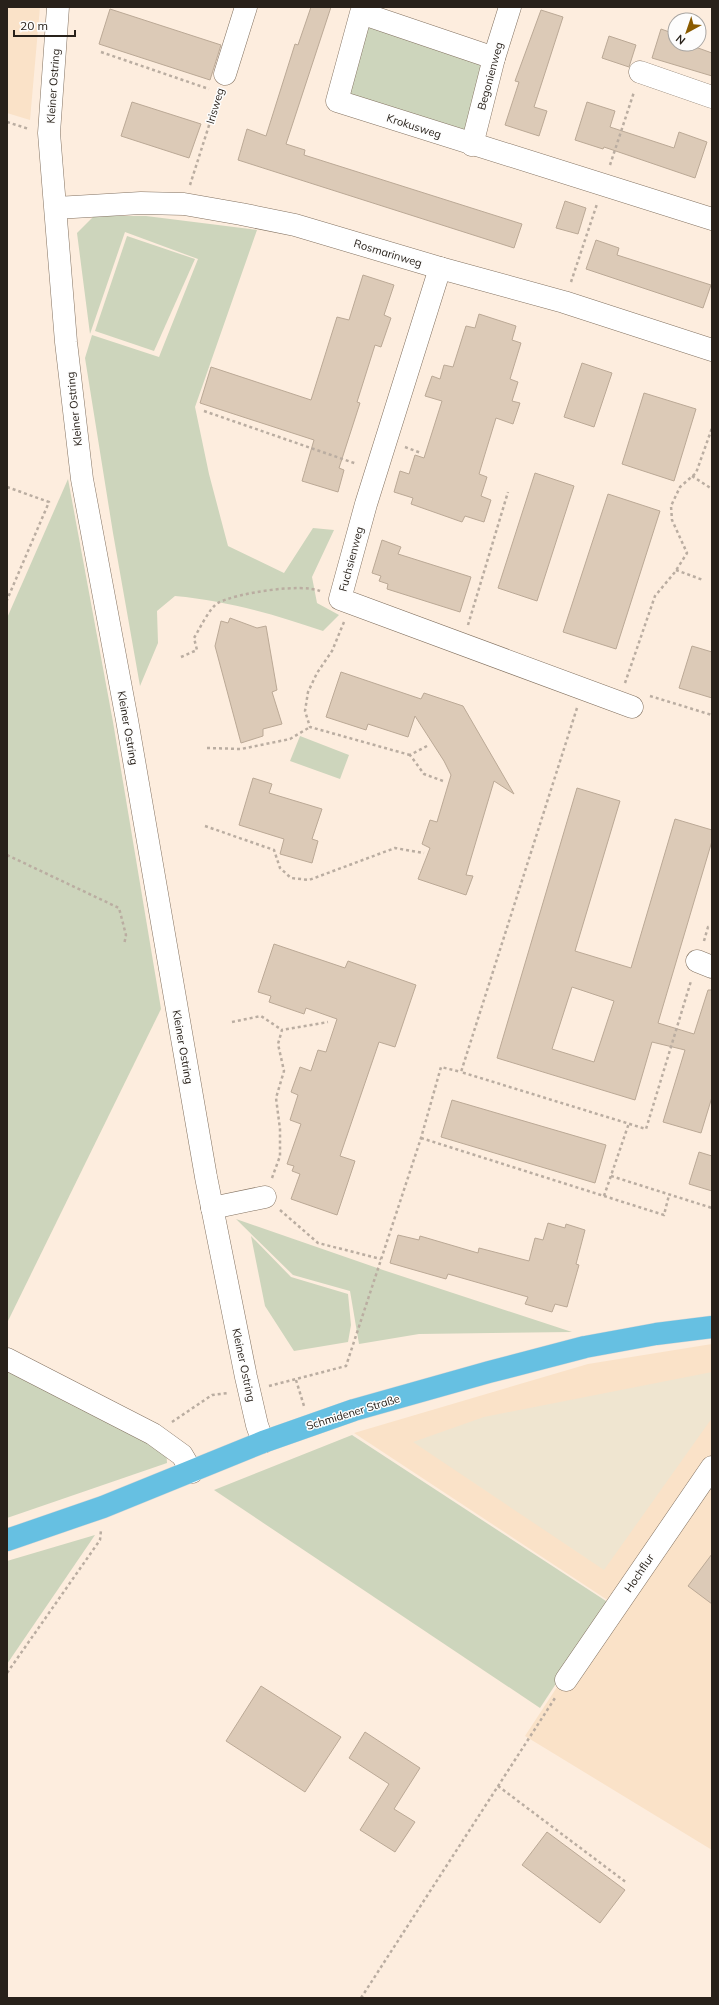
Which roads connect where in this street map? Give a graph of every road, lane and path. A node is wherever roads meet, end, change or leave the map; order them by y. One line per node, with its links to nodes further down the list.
1 (58, 7): 12 (street, Kleiner Ostring)
2 (246, 7): 7 (street, Irisweg)
3 (510, 7): 5 (street, Begonienweg)
4 (101, 52): 7 (path)
5 (494, 58): 9 (street, Begonienweg); 9 (street, Krokusweg)
6 (640, 72): 8 (street); 10 (path)
7 (222, 83): 11 (path, Irisweg)
8 (712, 97)
9 (472, 145): 10 (street, Krokusweg)
10 (604, 185): 14 (street, Krokusweg)
11 (184, 204): 12 (street, Rosmarinweg); 15 (street, Rosmarinweg)
12 (56, 208): 54 (street, Kleiner Ostring)
13 (592, 217): 16 (path)
14 (712, 220)
15 (440, 268): 16 (street, Rosmarinweg); 20 (street, Fuchsienweg)
16 (564, 302): 17 (street, Rosmarinweg)
17 (712, 350)
18 (204, 411): 20 (path)
19 (712, 428): 21 (path)
20 (376, 470): 28 (street, Fuchsienweg)
21 (692, 476): 23 (path); 25 (path)
22 (7, 487): 27 (path)
23 (712, 489)
24 (508, 492): 29 (path)
25 (676, 570): 26 (path); 32 (path)
26 (703, 580)
27 (7, 600)
28 (344, 601): 29 (street, Fuchsienweg); 30 (path); 34 (path)
29 (462, 644): 31 (street, Fuchsienweg)
30 (181, 657)
31 (583, 689): 32 (street, Fuchsienweg); 47 (path)
32 (625, 705): 33 (path)
33 (712, 715)
34 (310, 727): 36 (path); 37 (path)
35 (428, 746): 37 (path)
36 (207, 748)
37 (410, 755): 38 (path)
38 (443, 781)
39 (205, 826): 40 (path)
40 (424, 853)
41 (7, 855): 42 (path)
42 (124, 944)
43 (700, 970): 48 (path)
44 (232, 1022): 46 (path)
45 (328, 1022): 46 (path)
46 (282, 1030): 53 (path)
47 (461, 1072): 48 (path); 49 (path)
48 (629, 1123): 50 (path)
49 (420, 1138): 52 (path); 56 (path)
50 (611, 1176): 51 (path); 52 (path)
51 (669, 1195): 52 (path); 55 (path)
52 (604, 1196)
53 (265, 1197): 54 (street); 56 (path)
54 (212, 1208): 60 (street, Kleiner Ostring)
55 (712, 1208)
56 (381, 1259): 59 (path)
57 (712, 1327): 61 (main road, Schmidener Straße)
58 (7, 1359): 62 (street)
59 (296, 1380): 60 (path); 61 (path)
60 (249, 1390): 62 (path); 63 (street, Kleiner Ostring)
61 (310, 1425): 63 (main road, Schmidener Straße)
62 (153, 1434): 65 (street)
63 (264, 1442): 65 (main road, Schmidener Straße)
64 (712, 1466): 69 (street, Hochflur)
65 (192, 1472): 66 (main road, Schmidener Straße)
66 (103, 1507): 67 (main road, Schmidener Straße); 68 (path)
67 (7, 1540)
68 (7, 1673)
69 (566, 1680): 70 (path)
70 (498, 1786): 71 (path); 72 (path)
71 (628, 1883)
72 (361, 1998)

